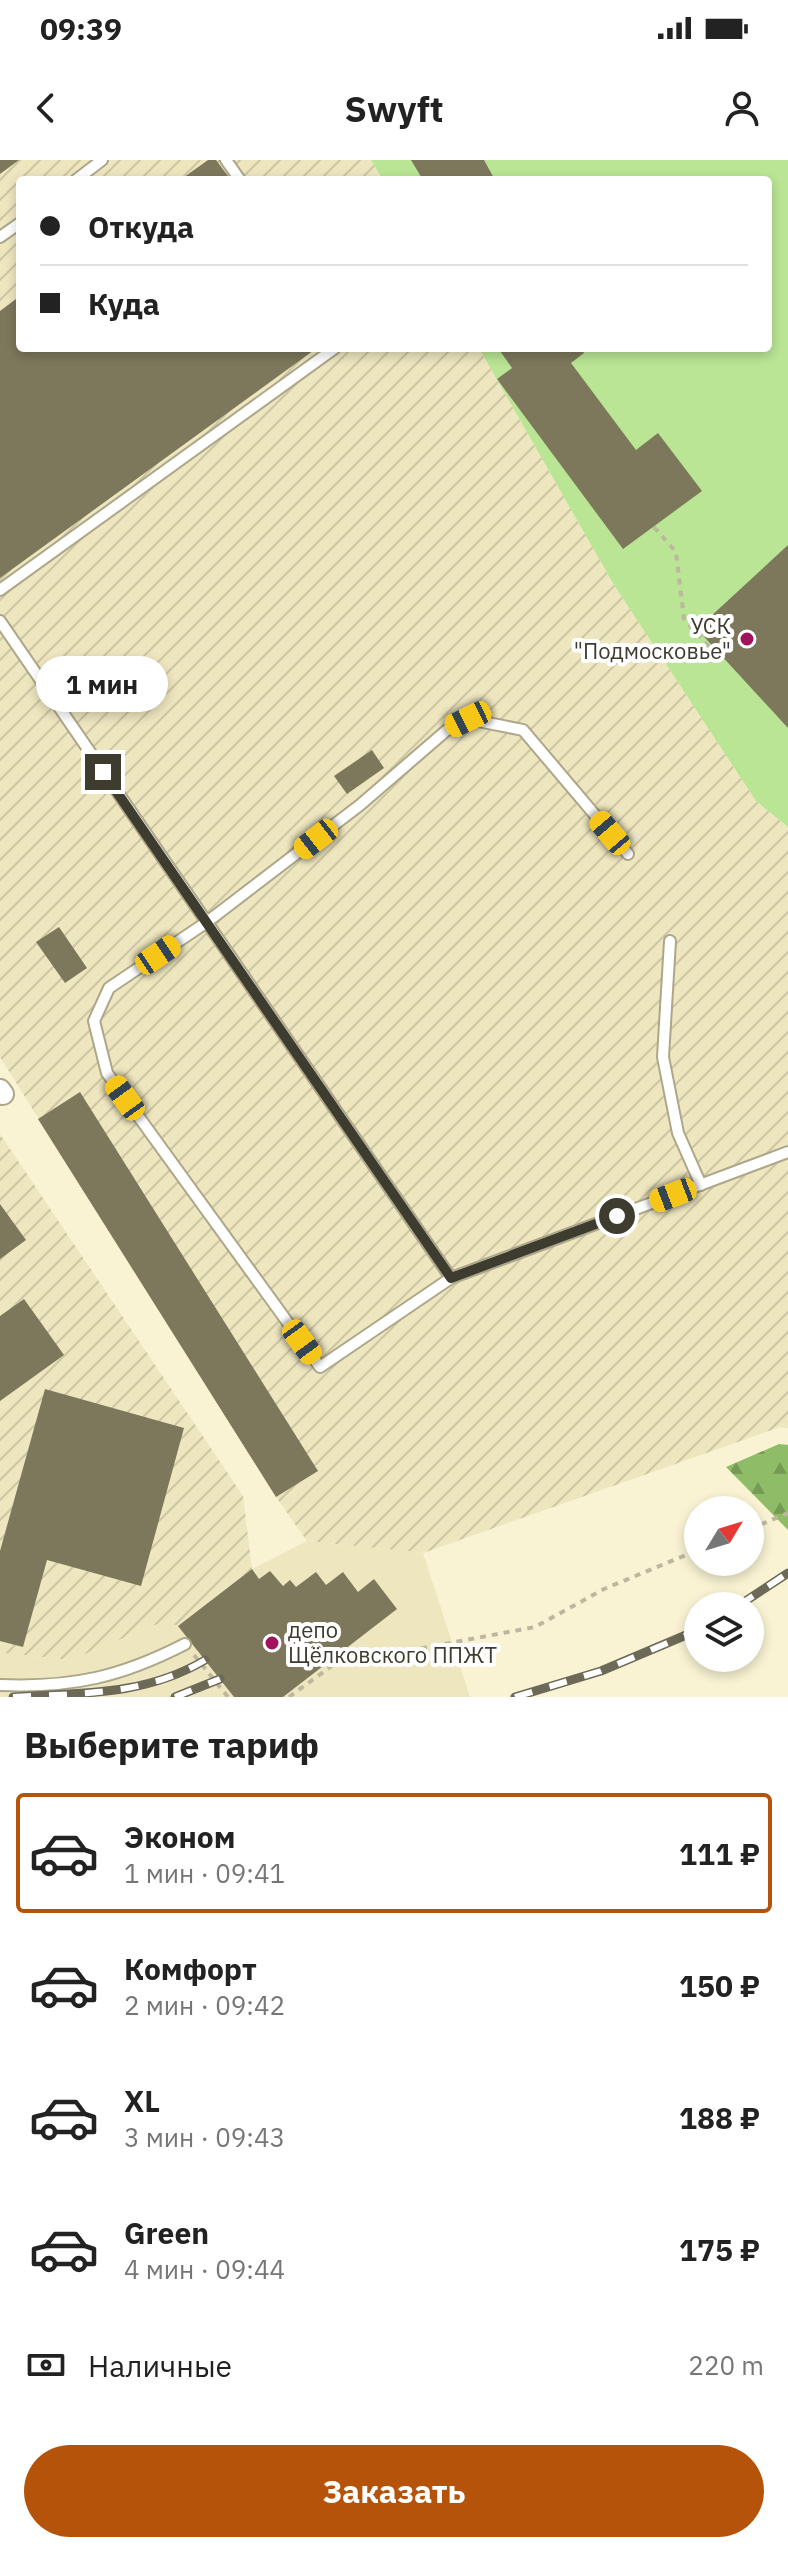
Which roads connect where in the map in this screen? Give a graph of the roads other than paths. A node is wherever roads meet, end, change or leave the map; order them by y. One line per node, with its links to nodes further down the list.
1 (95, 162): 2 (lane)
2 (80, 176)
3 (329, 352): 4 (lane)
4 (0, 590)
5 (0, 621): 7 (lane)
6 (628, 854): 7 (lane)
7 (207, 922): 11 (lane); 11 (lane)
8 (670, 941): 10 (lane)
9 (788, 1152): 10 (lane)
10 (701, 1185): 11 (lane)
11 (451, 1278)
12 (185, 1644): 13 (lane)
13 (0, 1685)

